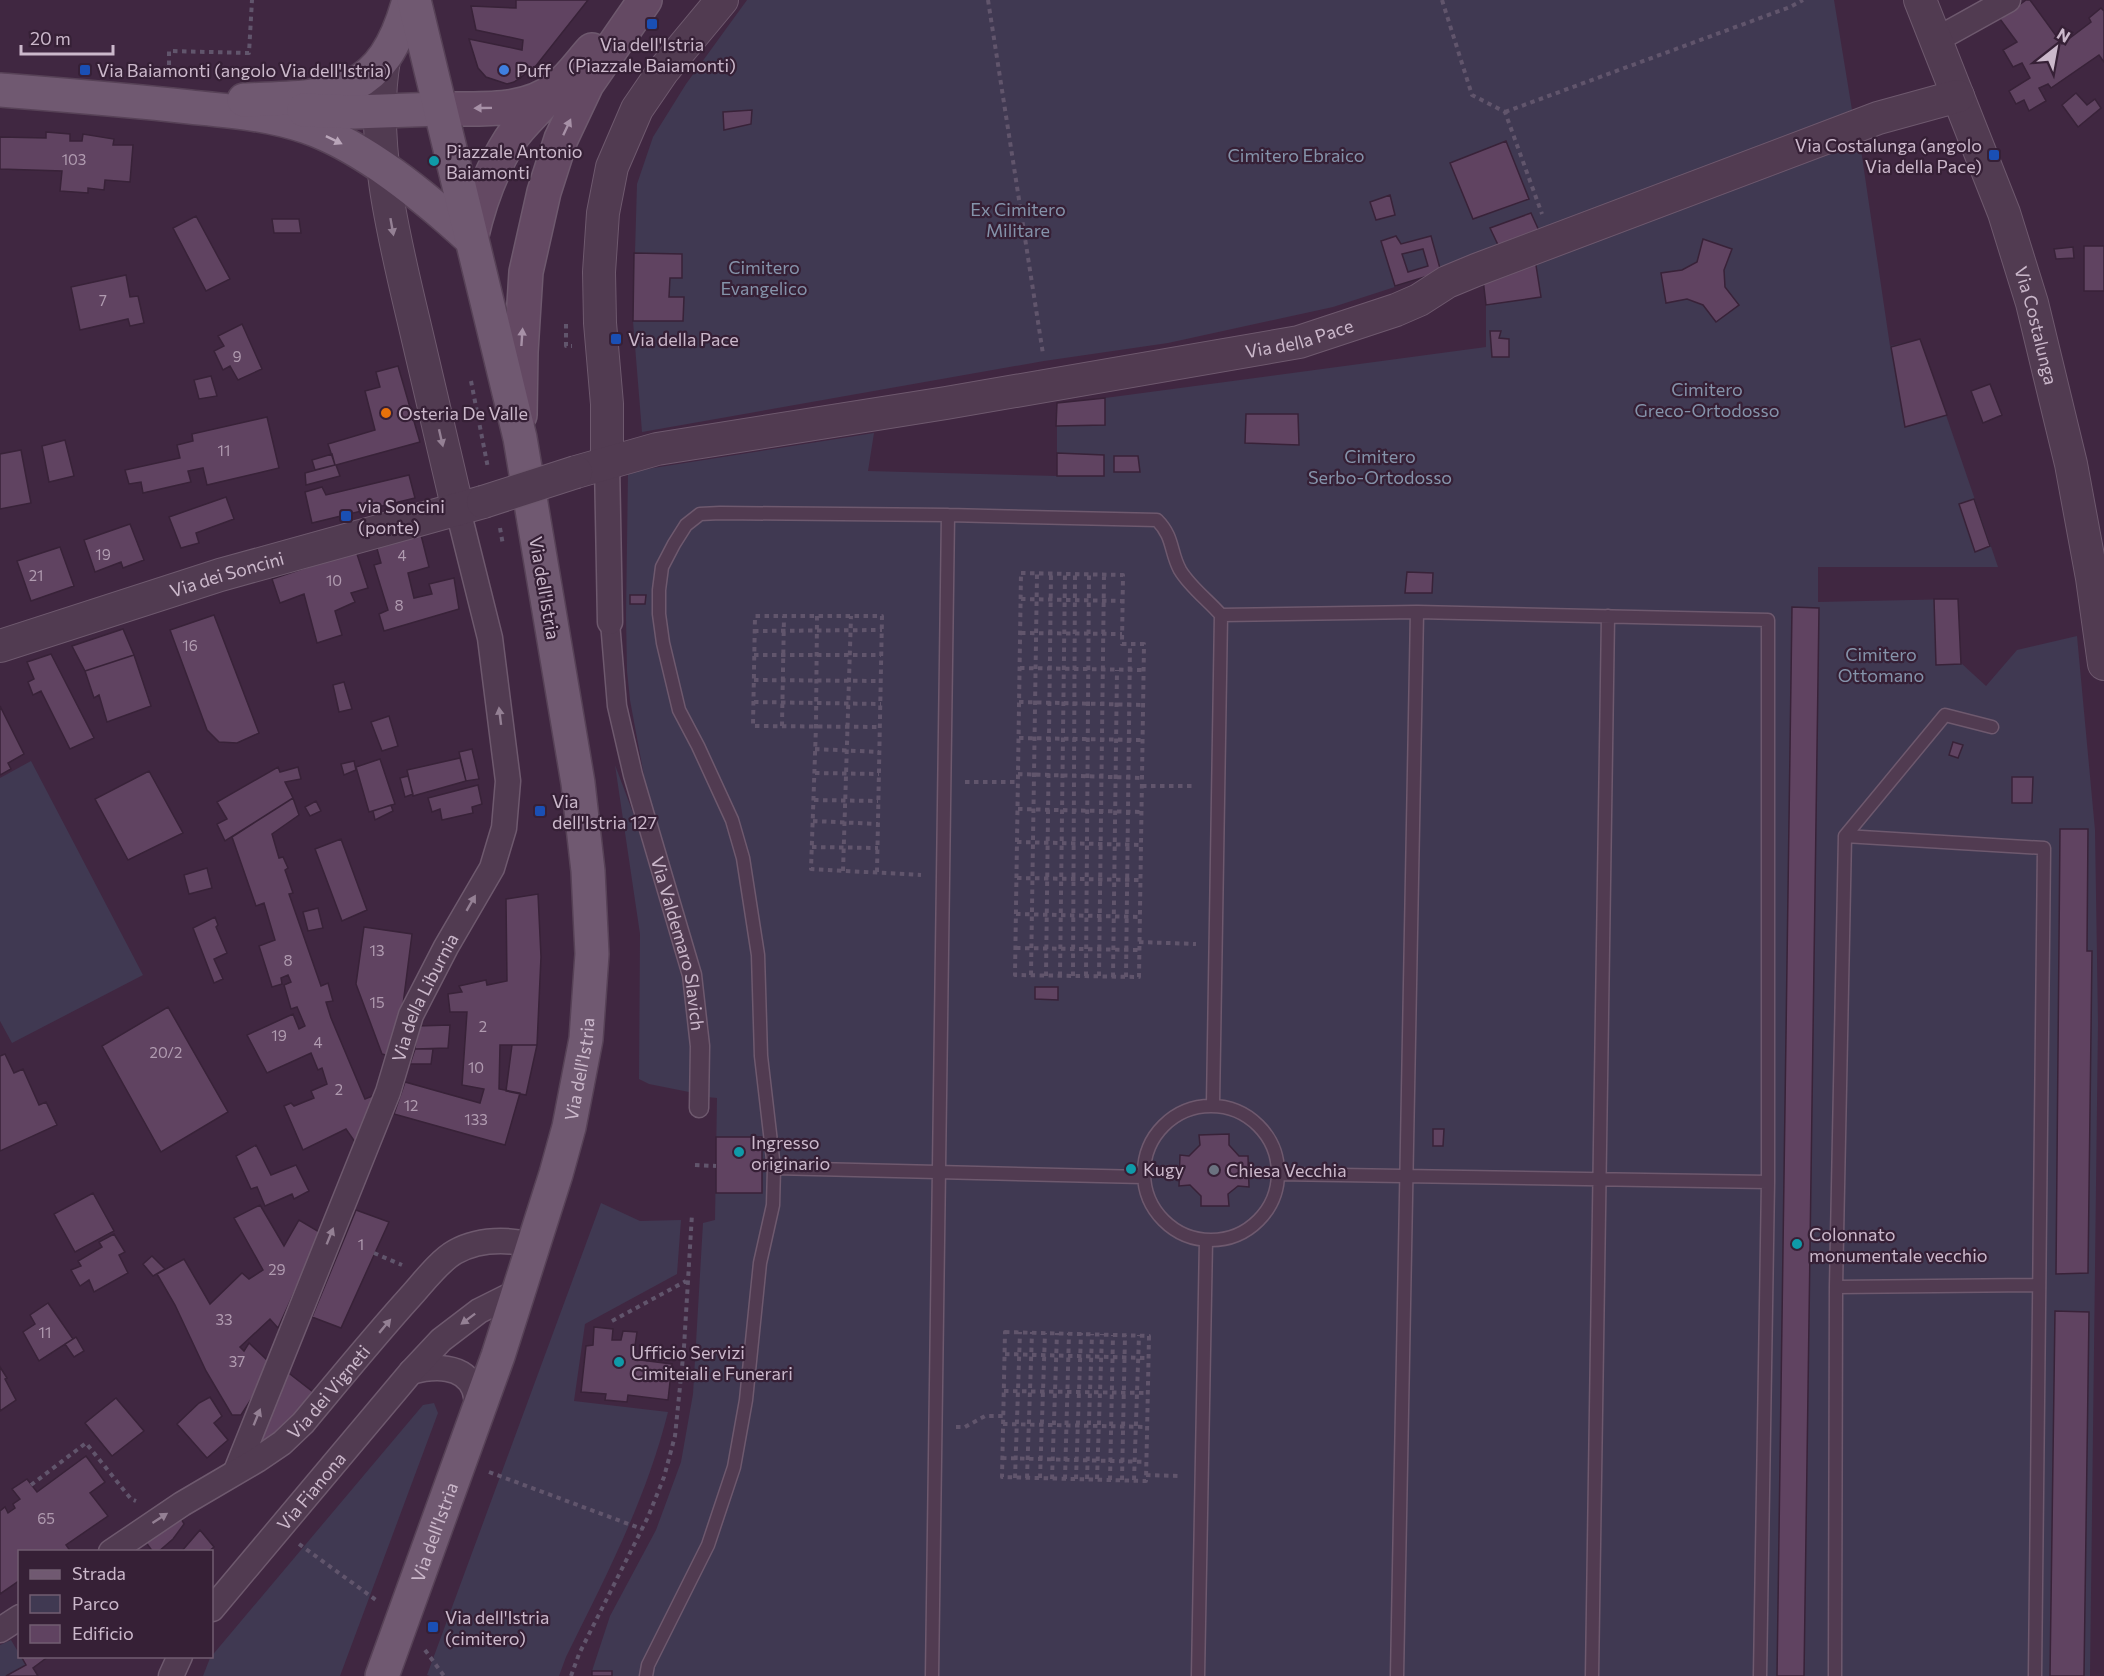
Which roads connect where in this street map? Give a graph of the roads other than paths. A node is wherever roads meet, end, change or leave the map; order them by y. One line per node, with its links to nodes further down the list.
1 (409, 0): 9 (main road)
2 (414, 0): 14 (main road)
3 (637, 0): 10 (main road)
4 (645, 0): 18 (main road, one-way to 4)
5 (722, 0): 19 (street)
6 (1920, 0): 8 (street, Via Costalunga)
7 (2008, 0): 8 (street)
8 (1936, 40): 12 (street, Via Costalunga)
9 (384, 60): 13 (main road); 15 (street)
10 (558, 87): 14 (main road, one-way to 14); 17 (main road)
11 (0, 90): 13 (main road)
12 (1958, 96): 19 (street, Via della Pace); 28 (street, Via Costalunga)
13 (155, 103): 15 (main road); 16 (main road, one-way to 16)
14 (440, 109): 15 (main road); 17 (main road)
15 (379, 111): 16 (street)
16 (385, 170): 17 (main road); 21 (street, one-way to 21)
17 (471, 239): 18 (main road)
18 (520, 438): 41 (main road, Via dell'Istria)
19 (607, 463): 20 (street, Via della Pace); 26 (street, Via Valdemaro Slavich)
20 (576, 472): 21 (street, Via dei Soncini, bridge)
21 (483, 504): 27 (street, Via dei Soncini); 47 (street, Via della Liburnia, one-way to 21)
22 (948, 515): 24 (lane); 33 (lane); 34 (lane)
23 (1417, 612): 24 (lane); 25 (lane); 36 (lane)
24 (1221, 615): 31 (lane)
25 (1608, 616): 38 (lane); 39 (lane)
26 (610, 622): 32 (street, Via Valdemaro Slavich)
27 (0, 646)
28 (2104, 664)
29 (1992, 727): 30 (lane)
30 (1845, 836): 42 (lane); 43 (lane)
31 (1213, 1105): 35 (lane); 37 (lane)
32 (699, 1108)
33 (774, 1168): 34 (lane); 55 (lane)
34 (939, 1172): 37 (lane); 56 (lane)
35 (1278, 1174): 36 (lane); 40 (lane)
36 (1406, 1176): 38 (lane); 58 (lane)
37 (1143, 1177): 40 (lane)
38 (1599, 1179): 39 (lane); 59 (lane)
39 (1768, 1182): 60 (lane)
40 (1206, 1240): 57 (lane)
41 (534, 1245): 44 (main road, Via dell'Istria); 47 (street, Via dei Vigneti, one-way to 41)
42 (2039, 1285): 43 (lane); 62 (lane)
43 (1836, 1287): 61 (lane)
44 (519, 1291): 45 (street, Via Fianona, one-way to 45); 46 (main road, Via dell'Istria)
45 (411, 1372): 46 (street); 49 (street, Via Fianona)
46 (478, 1408): 54 (main road, Via dell'Istria)
47 (236, 1472): 48 (street, Via dei Vigneti, one-way to 47)
48 (112, 1550)
49 (213, 1608)
50 (18, 1618): 51 (street)
51 (0, 1630)
52 (179, 1658): 53 (street)
53 (171, 1676)
54 (382, 1676)
55 (646, 1676)
56 (932, 1676)
57 (1198, 1676)
58 (1397, 1676)
59 (1592, 1676)
60 (1760, 1676)
61 (1835, 1676)
62 (2035, 1676)

